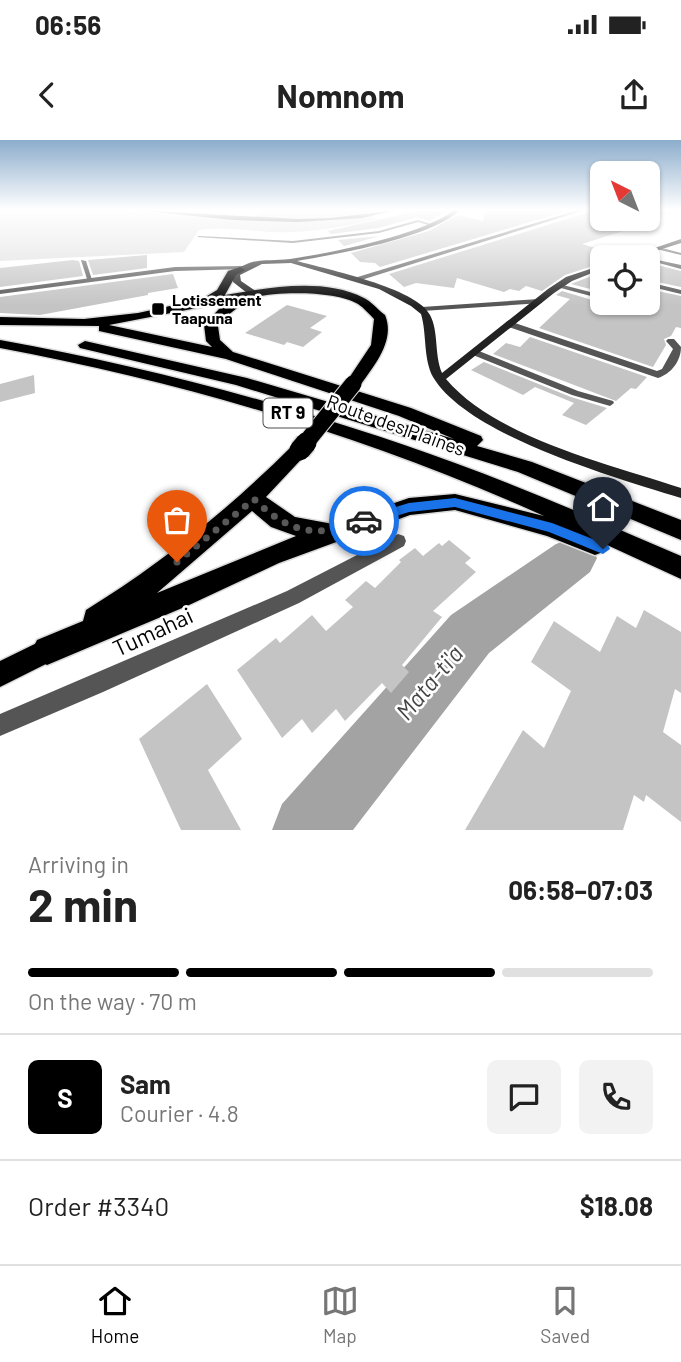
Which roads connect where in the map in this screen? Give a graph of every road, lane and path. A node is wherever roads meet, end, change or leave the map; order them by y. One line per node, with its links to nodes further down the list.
1 (368, 242): 7 (main road)
2 (475, 242): 10 (street)
3 (680, 242): 4 (main road)
4 (660, 247)
5 (660, 249): 6 (lane)
6 (681, 254)
7 (279, 260): 12 (main road); 15 (main road)
8 (83, 261): 14 (lane)
9 (660, 262): 11 (lane)
10 (392, 267): 15 (street); 16 (street)
11 (681, 267)
12 (241, 269): 14 (street); 21 (main road); 24 (highway)
13 (590, 271): 17 (main road)
14 (90, 279): 19 (street)
15 (355, 279): 16 (main road)
16 (375, 285): 25 (main road)
17 (559, 286): 22 (lane); 23 (main road)
18 (660, 287): 20 (lane)
19 (0, 292)
20 (681, 292)
21 (254, 294): 24 (highway); 33 (highway); 38 (highway, bridge)
22 (590, 294)
23 (539, 300): 25 (street); 28 (main road)
24 (204, 303): 27 (highway)
25 (422, 309): 34 (main road)
26 (0, 321): 27 (highway)
27 (81, 323): 33 (highway)
28 (509, 324): 30 (street); 32 (main road)
29 (0, 330): 36 (highway, Route des Plaines / RT 9)
30 (671, 341)
31 (0, 344): 39 (highway, Route des Plaines / RT 9)
32 (476, 353): 34 (main road); 35 (lane)
33 (228, 355): 36 (highway)
34 (440, 379): 37 (main road)
35 (610, 404)
36 (525, 467): 40 (highway, Route des Plaines / RT 9)
37 (681, 493)
38 (254, 499): 41 (highway); 45 (highway)
39 (559, 523): 41 (highway); 43 (highway, Route des Plaines / RT 9); 44 (highway)
40 (681, 530)
41 (335, 532): 45 (highway)
42 (398, 541): 47 (street, Tumahai)
43 (681, 568)
44 (681, 581)
45 (47, 650): 46 (main road)
46 (0, 674)
47 (0, 725)

